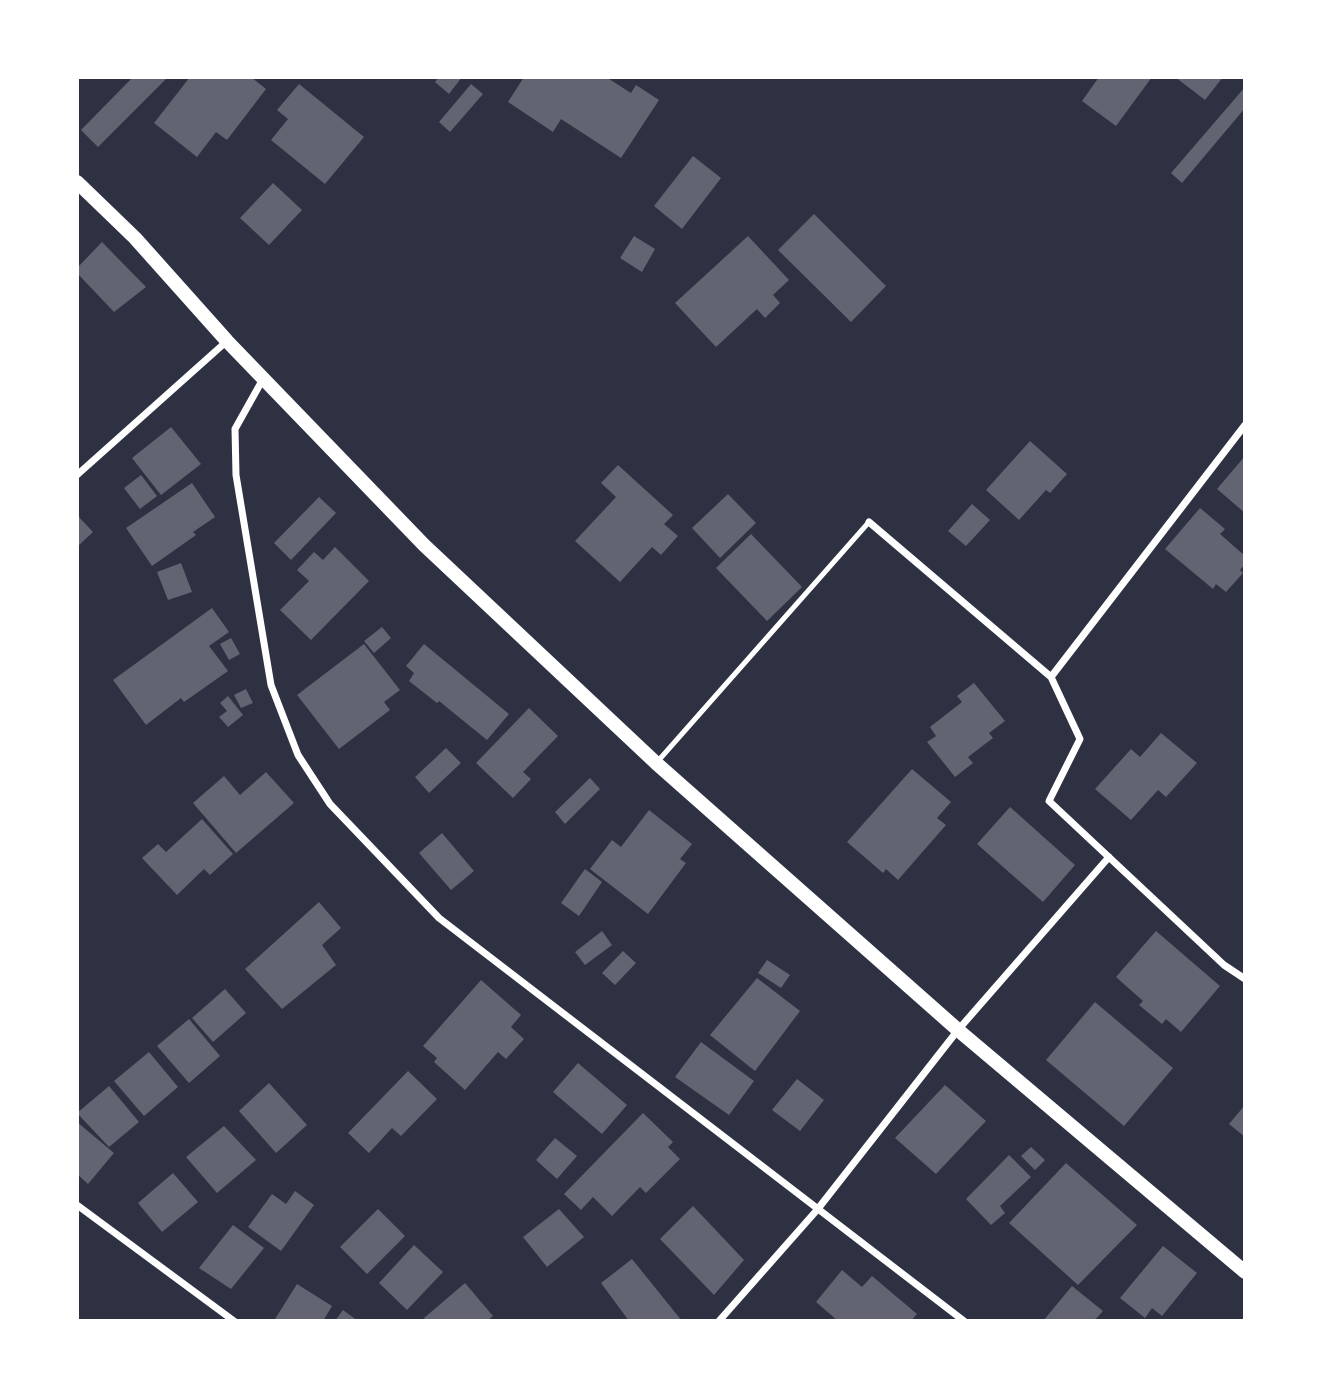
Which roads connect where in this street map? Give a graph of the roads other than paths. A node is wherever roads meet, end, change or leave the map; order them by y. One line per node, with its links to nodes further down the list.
1 (77, 182): 2 (main road)
2 (226, 341): 3 (main road); 5 (street)
3 (264, 379): 8 (main road); 13 (street)
4 (1245, 425): 7 (street)
5 (77, 475)
6 (869, 522): 7 (street); 8 (lane)
7 (1051, 677): 9 (street)
8 (656, 763): 11 (main road)
9 (1109, 857): 10 (street); 11 (street)
10 (1245, 979)
11 (958, 1030): 13 (street); 14 (main road)
12 (77, 1205): 15 (street)
13 (817, 1210): 16 (street); 17 (street)
14 (1245, 1272)
15 (234, 1321)
16 (719, 1321)
17 (964, 1321)

